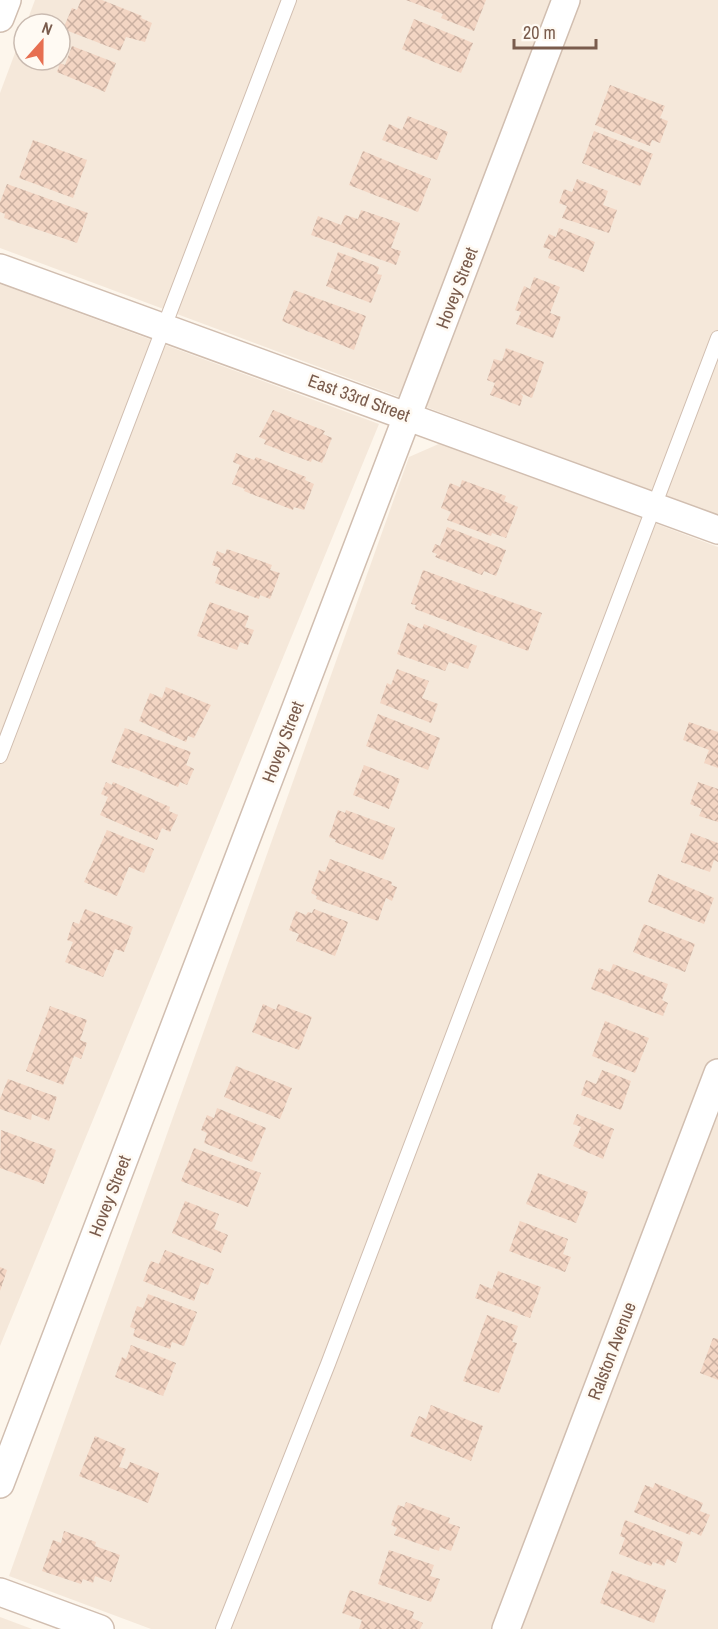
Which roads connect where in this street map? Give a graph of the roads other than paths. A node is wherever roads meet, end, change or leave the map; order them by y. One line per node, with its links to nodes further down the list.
1 (7, 0): 4 (street)
2 (289, 0): 6 (lane)
3 (566, 0): 8 (street, Hovey Street)
4 (0, 18)
5 (0, 268): 6 (street, East 33rd Street)
6 (165, 328): 8 (street, East 33rd Street); 11 (lane)
7 (718, 338): 9 (lane)
8 (409, 416): 9 (street, East 33rd Street); 13 (street, Hovey Street)
9 (652, 506): 10 (street, East 33rd Street); 16 (lane)
10 (718, 530)
11 (0, 756)
12 (718, 1073): 17 (street, Ralston Avenue)
13 (0, 1484)
14 (0, 1592): 15 (street)
15 (100, 1629)
16 (224, 1629)
17 (506, 1629)

